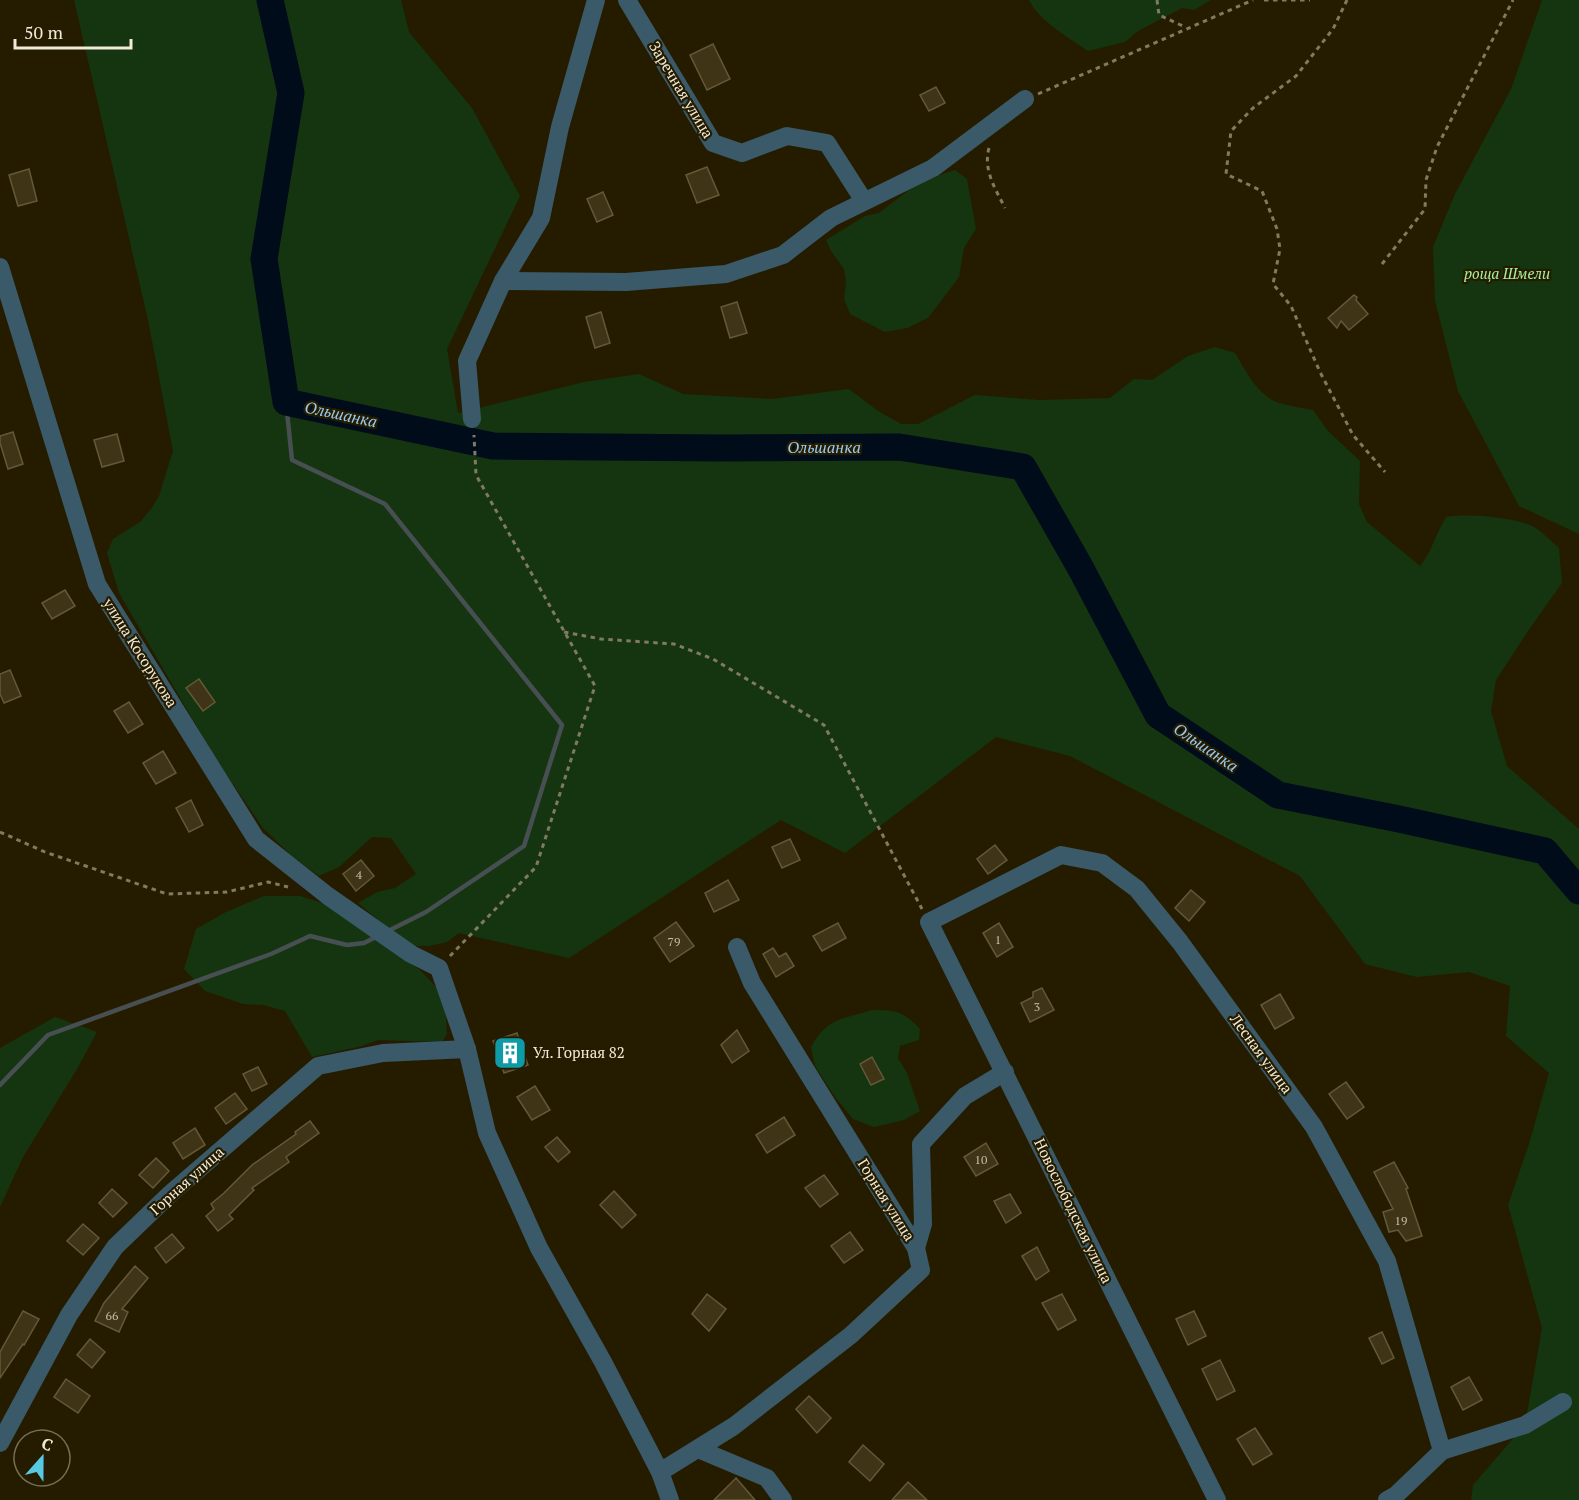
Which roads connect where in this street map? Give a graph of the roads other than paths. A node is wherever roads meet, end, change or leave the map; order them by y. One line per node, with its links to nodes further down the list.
1 (596, 0): 6 (street)
2 (627, 0): 4 (street, Заречная улица)
3 (1025, 99): 4 (street)
4 (864, 201): 6 (street)
5 (0, 267): 10 (street, улица Косорукова)
6 (503, 281): 7 (street)
7 (472, 419)
8 (929, 922): 11 (street, Новослободская улица); 16 (street, Лесная улица)
9 (737, 947): 12 (street, Горная улица)
10 (467, 1049): 14 (street, Горная улица); 17 (street)
11 (1005, 1072): 12 (street); 20 (street, Новослободская улица)
12 (916, 1248): 15 (street, Горная улица)
13 (1563, 1402): 16 (street)
14 (0, 1443)
15 (698, 1449): 17 (street, Горная улица); 19 (street)
16 (1442, 1451): 21 (street)
17 (660, 1472): 18 (street)
18 (670, 1500)
19 (783, 1500)
20 (1217, 1500)
21 (1387, 1500)

